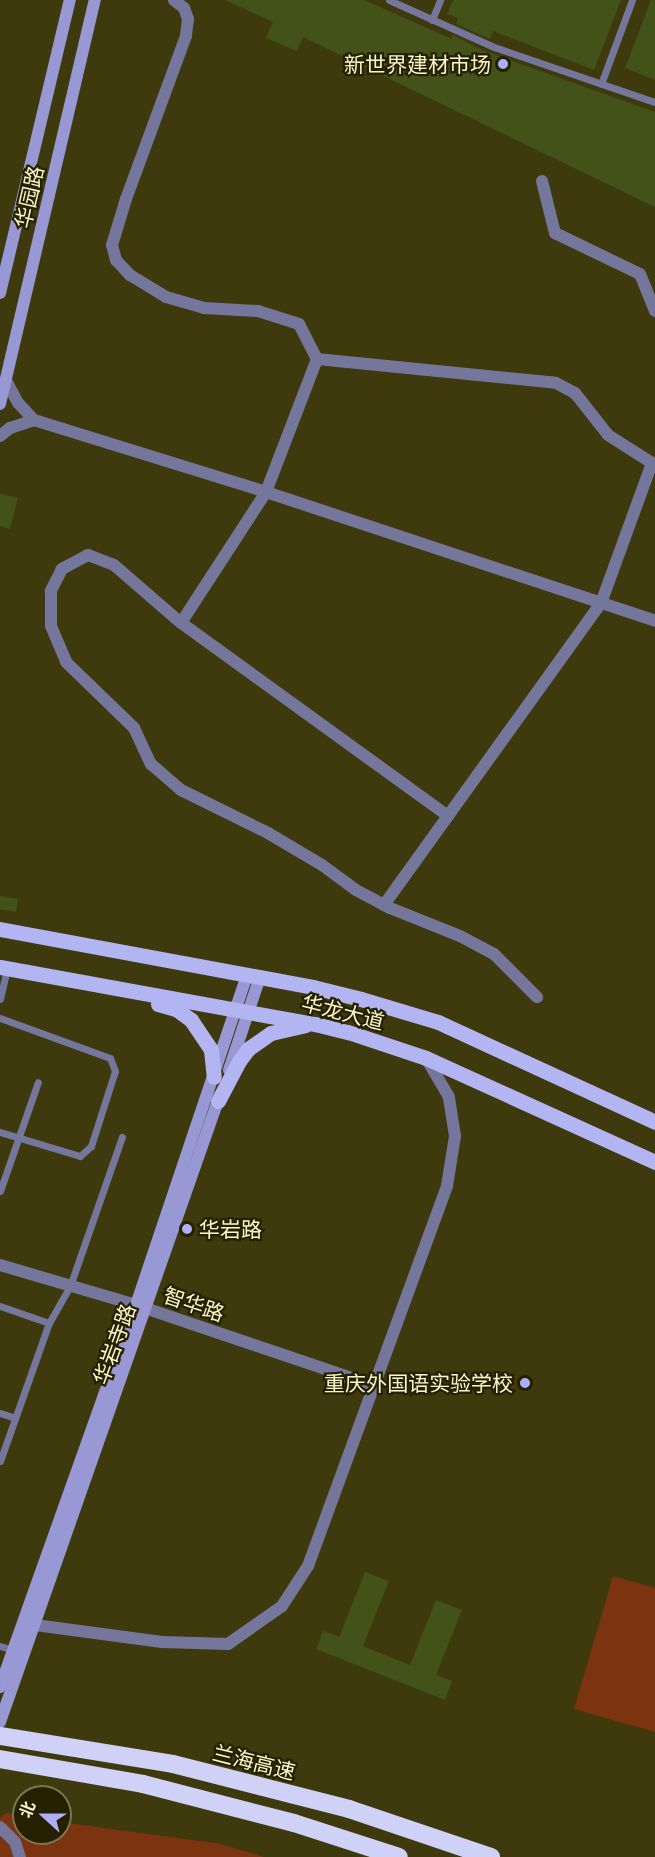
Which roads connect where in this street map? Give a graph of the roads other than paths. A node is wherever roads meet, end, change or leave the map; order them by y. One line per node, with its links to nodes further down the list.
1 (70, 0): 11 (street, 华园路)
2 (95, 0): 14 (street, 华园路)
3 (174, 0): 13 (street)
4 (390, 0): 7 (lane)
5 (440, 0): 7 (lane)
6 (632, 0): 8 (lane)
7 (432, 20): 8 (lane)
8 (601, 84): 9 (lane)
9 (655, 102)
10 (542, 181): 12 (street)
11 (0, 293)
12 (655, 311)
13 (317, 359): 18 (street); 19 (street)
14 (6, 380): 15 (street, 华园路); 16 (street)
15 (0, 404)
16 (34, 420): 17 (street); 18 (street)
17 (0, 436)
18 (266, 492): 19 (street); 21 (street)
19 (601, 603): 20 (street); 22 (street)
20 (655, 621)
21 (182, 623): 22 (street); 23 (street)
22 (448, 816): 23 (street)
23 (384, 905): 28 (street)
24 (0, 929): 26 (main road, 华龙大道)
25 (4, 968): 27 (main road, 华龙大道); 29 (lane)
26 (254, 976): 30 (street, 华岩寺路); 37 (main road, 华龙大道)
27 (99, 984): 30 (main road, 华龙大道); 34 (main road)
28 (537, 997)
29 (0, 999)
30 (242, 1012): 32 (main road, 华龙大道); 34 (street, 华岩寺路); 36 (street, 华岩寺路)
31 (0, 1018): 40 (lane)
32 (315, 1024): 33 (main road, 华龙大道); 36 (main road)
33 (426, 1058): 41 (main road, 华龙大道); 48 (street)
34 (214, 1077): 46 (street, 华岩寺路)
35 (38, 1082): 40 (lane)
36 (218, 1101): 46 (street, 华岩寺路)
37 (655, 1122)
38 (0, 1132): 40 (lane)
39 (122, 1137): 44 (lane)
40 (19, 1138): 42 (lane)
41 (655, 1162)
42 (0, 1191)
43 (0, 1265): 44 (street, 智华路)
44 (70, 1286): 46 (street, 智华路); 47 (lane)
45 (0, 1306): 47 (lane)
46 (142, 1307): 48 (street, 智华路); 52 (street, 华岩寺路); 54 (street, 华岩寺路)
47 (49, 1323): 50 (lane)
48 (373, 1386): 52 (street)
49 (0, 1413): 50 (lane)
50 (15, 1418): 51 (lane)
51 (0, 1461)
52 (34, 1625): 56 (street, 华岩寺路)
53 (0, 1646): 54 (lane)
54 (13, 1650): 55 (street, 华岩寺路)
55 (0, 1688)
56 (1, 1732): 61 (highway, 兰海高速)
57 (0, 1759): 60 (highway)
58 (0, 1827): 59 (street)
59 (20, 1857)
60 (399, 1857)
61 (491, 1857)

